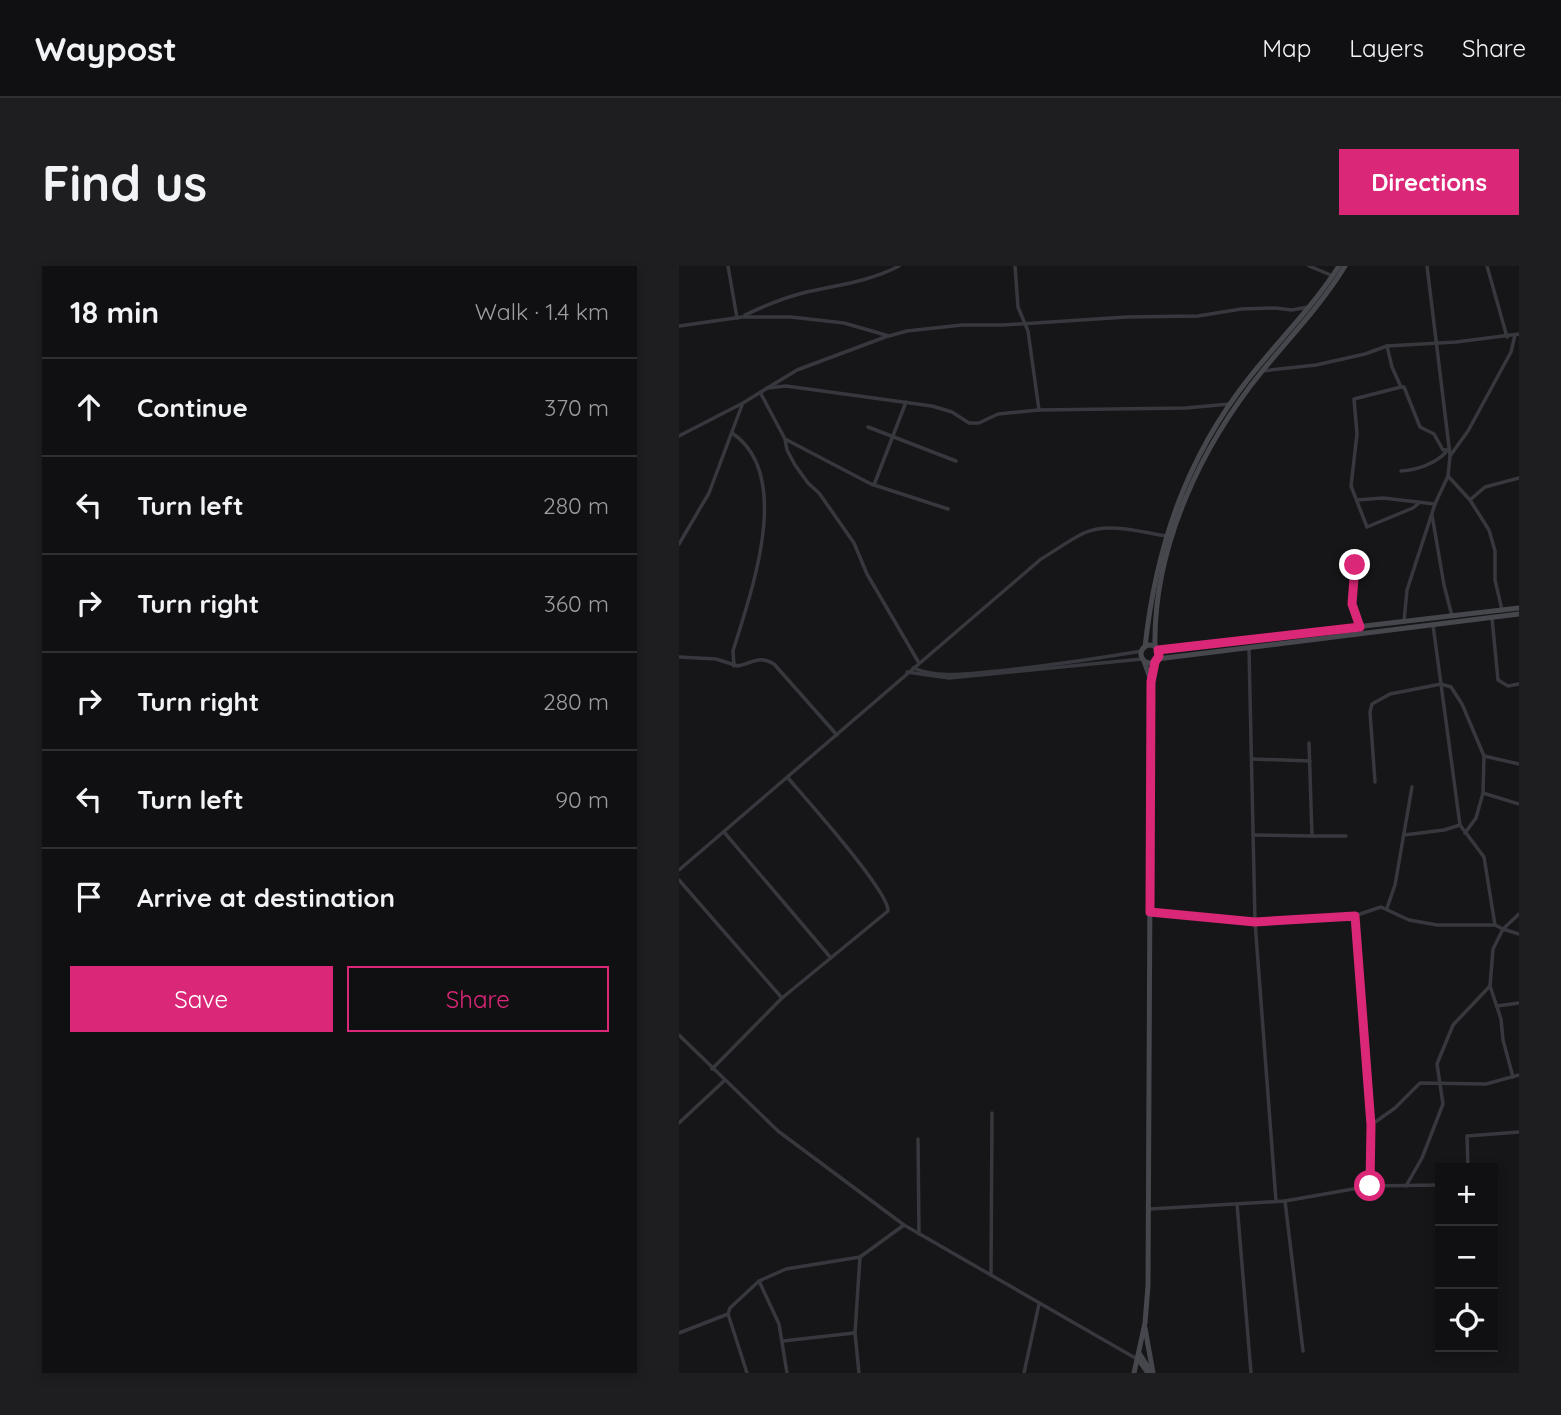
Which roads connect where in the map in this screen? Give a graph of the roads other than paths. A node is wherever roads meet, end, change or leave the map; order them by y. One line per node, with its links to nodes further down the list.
1 (728, 266): 11 (street)
2 (899, 266): 11 (street)
3 (1015, 266): 12 (street)
4 (1309, 266): 9 (street)
5 (1339, 266): 9 (street)
6 (1345, 266): 19 (street)
7 (1427, 266): 17 (street)
8 (1487, 266): 16 (street)
9 (1333, 276): 10 (street)
10 (1310, 307): 12 (street); 25 (street)
11 (740, 317): 13 (street); 15 (street)
12 (1024, 324): 15 (street); 26 (street)
13 (679, 326)
14 (1517, 334): 16 (street); 32 (street)
15 (889, 336): 21 (street)
16 (1507, 337): 17 (street)
17 (1435, 342): 18 (street); 32 (street)
18 (1387, 346): 19 (street); 20 (street)
19 (1262, 371): 56 (street)
20 (1401, 387): 32 (street); 38 (street)
21 (767, 388): 22 (street); 23 (street)
22 (760, 392): 24 (street); 31 (street)
23 (906, 402): 26 (street); 30 (street)
24 (743, 403): 28 (street); 29 (street)
25 (1231, 404): 26 (street); 44 (street)
26 (1039, 410)
27 (869, 427): 30 (street)
28 (732, 433): 45 (street); 62 (street)
29 (679, 436)
30 (893, 436): 33 (street); 37 (street)
31 (785, 439): 37 (street); 61 (street)
32 (1448, 452): 34 (street); 35 (street)
33 (956, 461)
34 (1401, 471)
35 (1448, 476): 39 (street); 41 (street)
36 (1519, 478): 39 (street)
37 (874, 485): 42 (street)
38 (1357, 500): 40 (street); 40 (street)
39 (1470, 500): 48 (street)
40 (1419, 503): 41 (street)
41 (1435, 504): 43 (street)
42 (948, 509)
43 (1431, 514): 50 (street); 52 (street)
44 (1166, 536): 57 (street); 61 (street)
45 (679, 544)
46 (1355, 565): 54 (street)
47 (1519, 608): 48 (street)
48 (1502, 610): 50 (street)
49 (1519, 614): 51 (street)
50 (1452, 616): 52 (street)
51 (1492, 618): 53 (street); 67 (street)
52 (1404, 621): 54 (street)
53 (1433, 625): 55 (street); 66 (street)
54 (1360, 627): 56 (street)
55 (1249, 647): 60 (street); 71 (street)
56 (1157, 648): 57 (street); 60 (street)
57 (1143, 649): 59 (street); 63 (street)
58 (679, 657): 62 (street)
59 (1143, 660): 60 (street); 64 (street); 65 (street)
60 (1156, 661): 65 (street)
61 (919, 663): 63 (street)
62 (734, 666): 68 (street)
63 (913, 668): 64 (street)
64 (907, 672): 68 (street)
65 (1151, 682): 89 (street)
66 (1441, 684): 70 (street); 75 (street); 79 (street)
67 (1519, 684)
68 (837, 736): 74 (street)
69 (1309, 743): 72 (street)
70 (1484, 756): 73 (street); 77 (street)
71 (1251, 759): 72 (street); 82 (street)
72 (1310, 761): 84 (street)
73 (1519, 764)
74 (788, 778): 80 (street); 96 (street)
75 (1375, 782)
76 (1412, 787): 83 (street)
77 (1483, 793): 78 (street); 81 (street)
78 (1519, 804)
79 (1460, 825): 81 (street); 83 (street)
80 (724, 832): 86 (street); 96 (street)
81 (1465, 833): 93 (street)
82 (1253, 835): 84 (street); 92 (street)
83 (1403, 835): 88 (street)
84 (1312, 836): 85 (street)
85 (1346, 836)
86 (679, 870)
87 (679, 880): 98 (street)
88 (1387, 909): 91 (street); 93 (street)
89 (1150, 912): 92 (street); 119 (street)
90 (1519, 914): 94 (street)
91 (1355, 916): 92 (street); 109 (street)
92 (1255, 922): 116 (street)
93 (1495, 925): 94 (street)
94 (1503, 929): 95 (street); 97 (street)
95 (1519, 934)
96 (831, 958): 98 (street)
97 (1490, 986): 100 (street); 106 (street)
98 (782, 999): 102 (street)
99 (1519, 1003): 100 (street)
100 (1497, 1006): 104 (street)
101 (679, 1035): 102 (street)
102 (712, 1069): 105 (street)
103 (1519, 1075): 104 (street)
104 (1513, 1077): 106 (street)
105 (724, 1081): 108 (street); 120 (street)
106 (1439, 1082): 109 (street); 115 (street)
107 (992, 1113): 123 (street)
108 (679, 1123)
109 (1371, 1125): 114 (street)
110 (1519, 1132): 112 (street)
111 (918, 1139): 121 (street)
112 (1468, 1163)
113 (1435, 1185): 115 (street)
114 (1370, 1186): 115 (street); 117 (street)
115 (1406, 1186)
116 (1276, 1201): 117 (street); 118 (street)
117 (1285, 1201): 131 (street)
118 (1237, 1204): 119 (street); 139 (street)
119 (1150, 1209): 127 (street)
120 (904, 1225): 121 (street); 122 (street)
121 (919, 1234): 123 (street)
122 (860, 1257): 124 (street); 129 (street)
123 (991, 1276): 125 (street)
124 (759, 1281): 126 (street); 130 (street)
125 (1039, 1304): 132 (street); 136 (street)
126 (728, 1314): 128 (street); 133 (street)
127 (1145, 1323): 132 (street); 138 (street)
128 (679, 1333)
129 (855, 1333): 130 (street); 135 (street)
130 (783, 1341): 134 (street)
131 (1303, 1351)
132 (1138, 1356): 137 (street); 138 (street)
133 (747, 1373)
134 (787, 1373)
135 (859, 1373)
136 (1024, 1373)
137 (1134, 1373)
138 (1151, 1373)
139 (1251, 1373)

